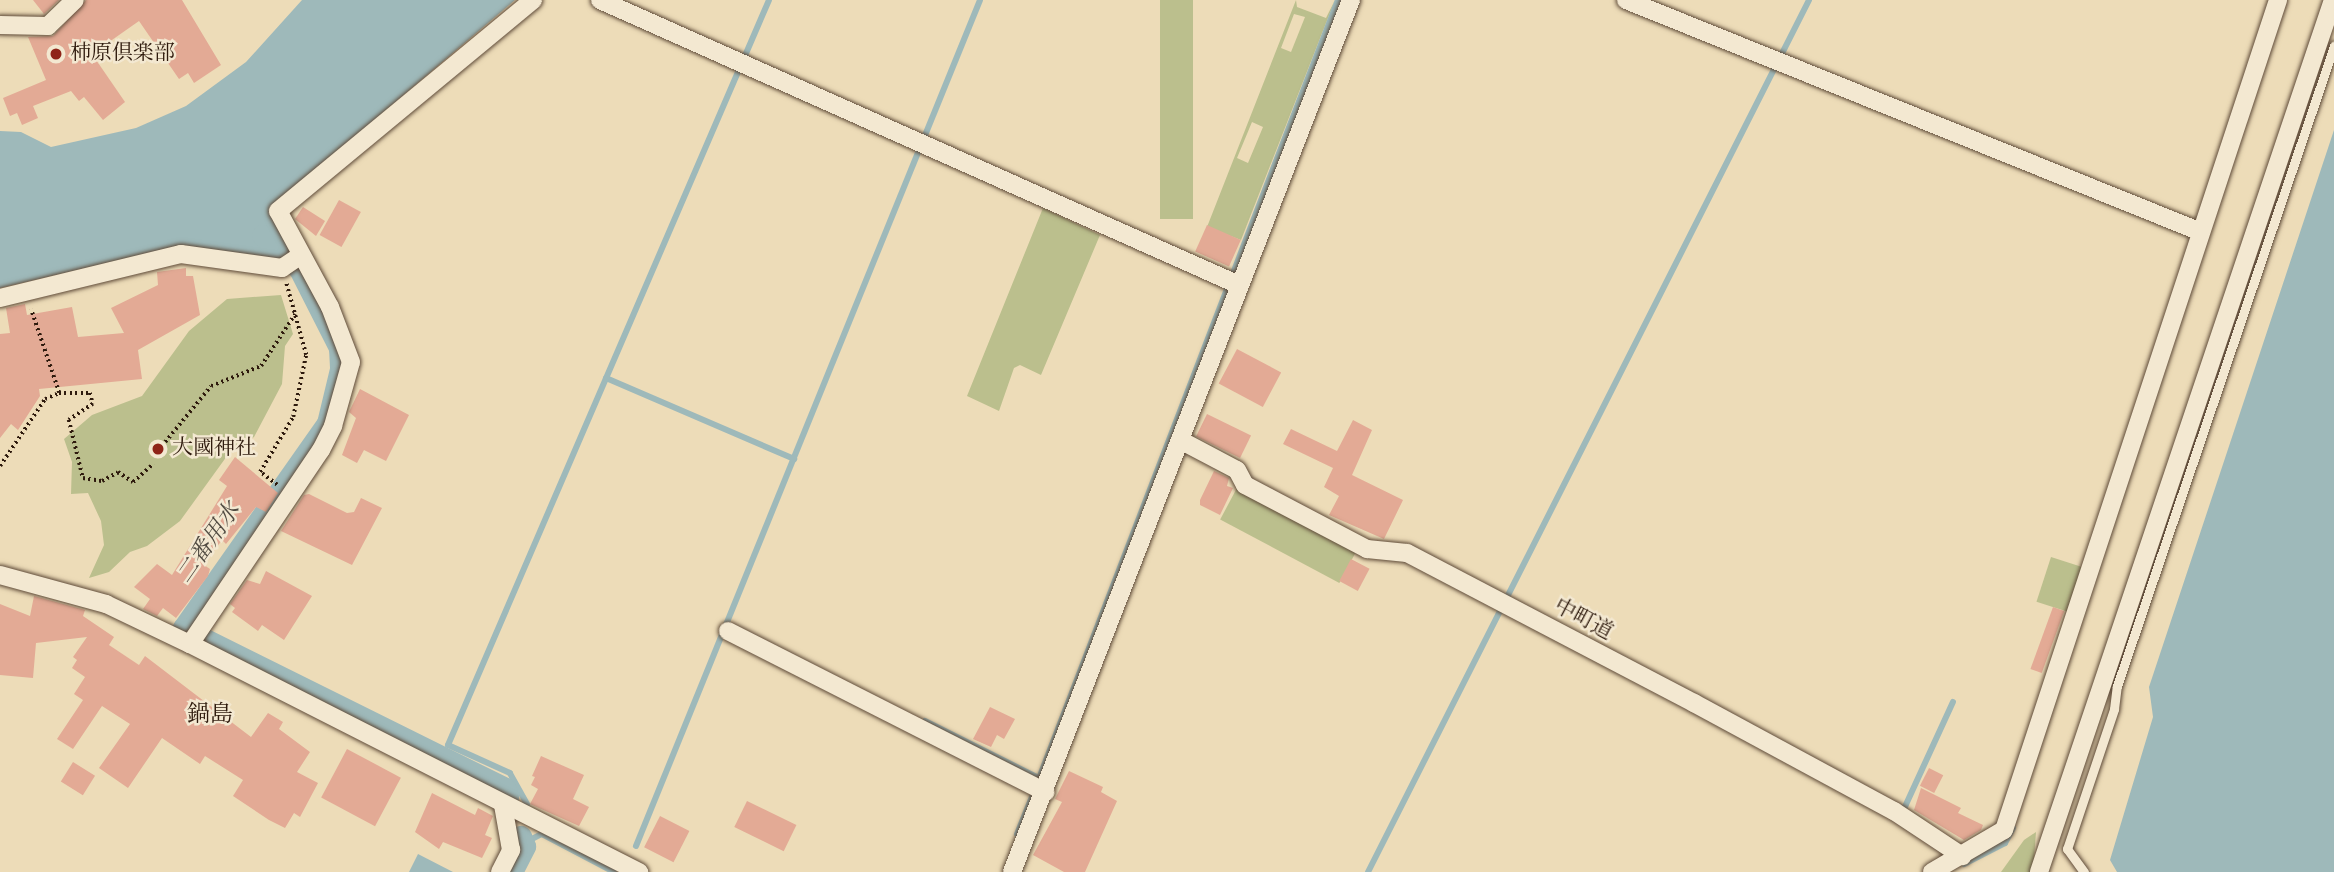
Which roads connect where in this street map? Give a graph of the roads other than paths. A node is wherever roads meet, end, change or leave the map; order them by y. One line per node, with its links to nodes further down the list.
1 (75, 0): 8 (street)
2 (533, 0): 11 (street)
3 (600, 0): 12 (street)
4 (1351, 0): 12 (street)
5 (1626, 0): 10 (street)
6 (2278, 0): 10 (street)
7 (2333, 0): 25 (street)
8 (0, 25)
9 (2334, 46): 26 (lane)
10 (2201, 232): 20 (street)
11 (292, 262): 13 (street); 17 (street)
12 (1232, 282): 14 (street)
13 (0, 298)
14 (1180, 440): 18 (street); 20 (street, 中町道)
15 (0, 575): 17 (street)
16 (728, 631): 18 (street)
17 (195, 635): 19 (street)
18 (1045, 792): 23 (street)
19 (503, 805): 21 (street); 22 (street)
20 (1962, 856): 24 (street)
21 (500, 872)
22 (639, 872)
23 (1012, 872)
24 (1932, 872)
25 (2039, 872)
26 (2084, 872)

